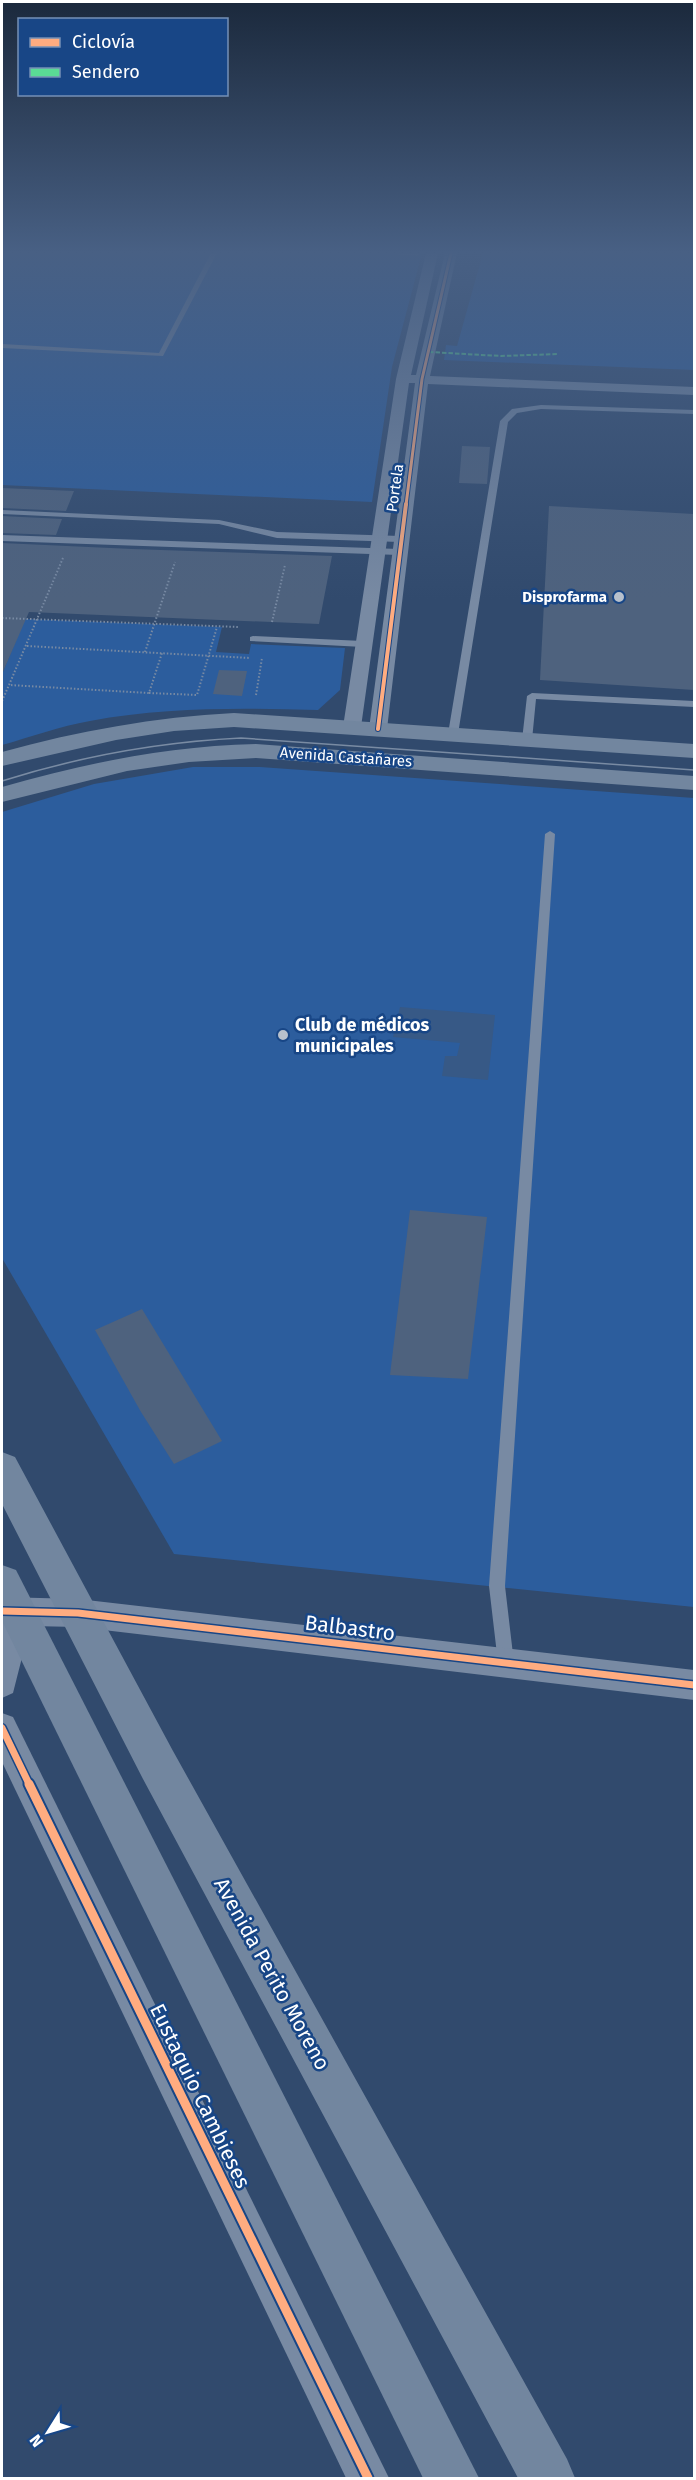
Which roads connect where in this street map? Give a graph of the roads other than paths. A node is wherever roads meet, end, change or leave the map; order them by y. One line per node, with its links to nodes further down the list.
1 (405, 369): 3 (street, Portela)
2 (425, 369): 4 (street, Portela)
3 (404, 374): 4 (street); 10 (street, Portela)
4 (424, 375): 5 (street); 6 (street); 11 (street, Portela)
5 (694, 382)
6 (694, 391)
7 (694, 412): 17 (lane)
8 (2, 512): 10 (lane)
9 (2, 538): 10 (lane)
10 (377, 545): 11 (lane); 11 (lane); 13 (street, Portela)
11 (399, 546): 16 (street, Portela)
12 (253, 639): 13 (lane)
13 (363, 644): 15 (street, Portela)
14 (694, 704): 18 (lane)
15 (352, 727): 16 (main road, Avenida Castañares); 20 (main road, Avenida Castañares)
16 (378, 729): 17 (main road, Avenida Castañares)
17 (453, 734): 18 (main road, Avenida Castañares)
18 (527, 740): 19 (main road, Avenida Castañares)
19 (694, 751)
20 (2, 759)
21 (694, 783): 22 (main road, Avenida Castañares)
22 (2, 795)
23 (550, 834): 27 (lane)
24 (2, 1468): 26 (main road, Avenida Perito Moreno)
25 (7, 1602): 26 (street, Balbastro); 28 (street); 32 (main road)
26 (78, 1613): 27 (street, Balbastro); 33 (main road, Avenida Perito Moreno)
27 (506, 1663): 29 (street, Balbastro)
28 (2, 1683)
29 (694, 1685)
30 (2, 1728): 31 (street, Eustaquio Cambieses)
31 (368, 2478)
32 (452, 2478)
33 (548, 2478)

